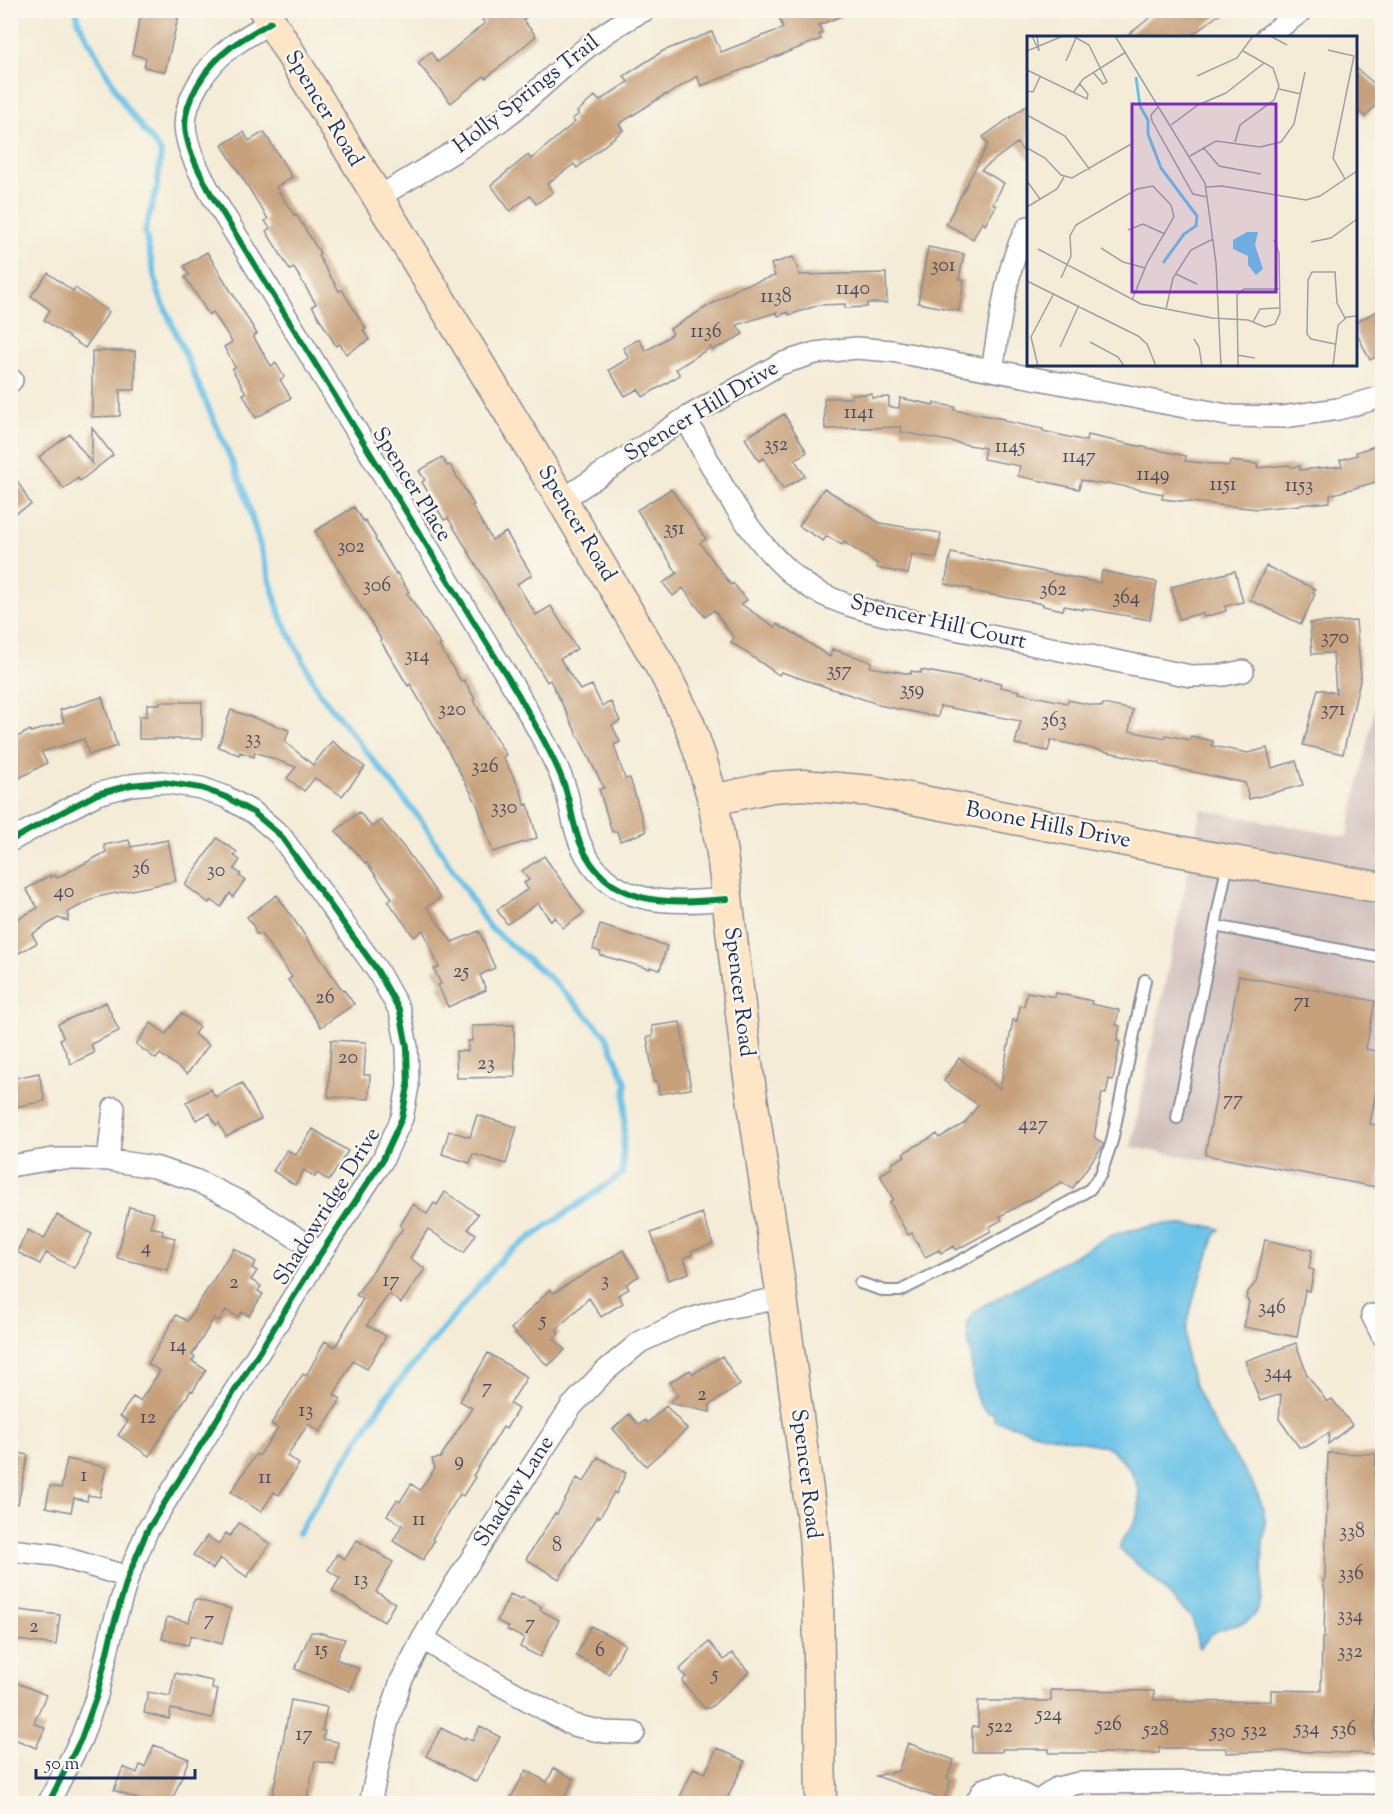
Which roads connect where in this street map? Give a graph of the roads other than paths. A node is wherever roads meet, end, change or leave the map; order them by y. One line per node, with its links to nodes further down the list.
1 (645, 10): 5 (street, Holly Springs Trail)
2 (1303, 10): 4 (street)
3 (267, 16): 5 (main road, Spencer Road); 16 (street, Spencer Place)
4 (1269, 36)
5 (377, 198): 10 (main road, Spencer Road)
6 (1027, 230): 7 (street)
7 (992, 370): 8 (street, Spencer Hill Drive); 9 (street, Spencer Hill Drive)
8 (1383, 397)
9 (686, 418): 10 (street, Spencer Hill Drive); 11 (street, Spencer Hill Court)
10 (562, 500): 12 (main road, Spencer Road)
11 (1243, 671)
12 (713, 800): 14 (main road, Boone Hills Drive); 16 (main road, Spencer Road)
13 (10, 841): 24 (street, Shadowridge Drive)
14 (1228, 860): 15 (main road, Boone Hills Drive); 17 (lane)
15 (1383, 888)
16 (727, 899): 26 (main road, Spencer Road)
17 (1215, 926): 18 (lane); 21 (lane)
18 (1383, 958)
19 (1145, 980): 25 (lane)
20 (114, 1108): 22 (street)
21 (1177, 1118)
22 (108, 1160): 23 (street); 24 (street)
23 (10, 1166)
24 (321, 1253): 30 (street, Shadowridge Drive)
25 (860, 1284)
26 (782, 1298): 31 (street, Shadow Lane); 37 (main road, Spencer Road)
27 (1372, 1315): 28 (street)
28 (1383, 1335)
29 (10, 1550): 30 (street)
30 (128, 1577): 35 (street, Shadowridge Drive)
31 (423, 1638): 32 (street); 36 (street, Shadow Lane)
32 (634, 1733)
33 (1383, 1784): 34 (street)
34 (1034, 1802): 38 (street)
35 (48, 1803)
36 (370, 1803)
37 (821, 1803)
38 (975, 1803)

